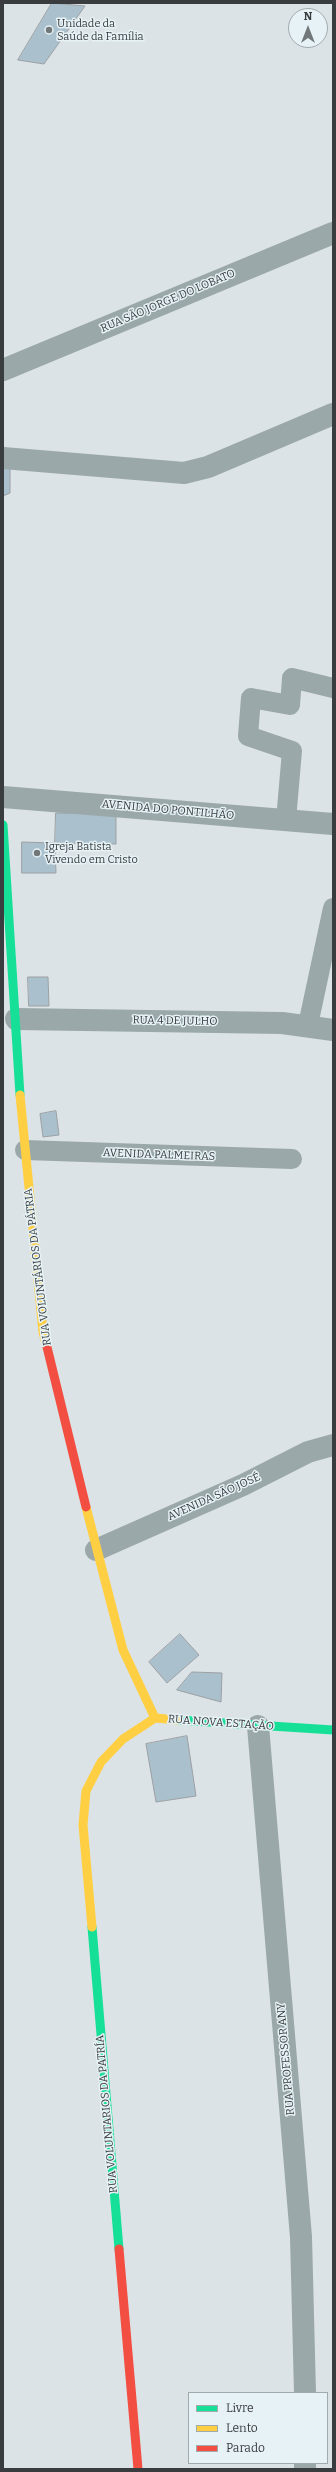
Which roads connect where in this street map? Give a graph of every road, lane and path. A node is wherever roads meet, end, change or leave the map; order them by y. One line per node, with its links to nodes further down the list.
1 (333, 233): 2 (street, RUA SÃO JORGE DO LOBATO)
2 (3, 370)
3 (333, 414): 4 (street)
4 (3, 458)
5 (333, 688): 7 (lane)
6 (3, 797): 7 (street, AVENIDA DO PONTILHÃO)
7 (286, 820): 8 (street, AVENIDA DO PONTILHÃO)
8 (333, 824)
9 (3, 825): 11 (street, RUA VOLUNTÁRIOS DA PÁTRIA)
10 (333, 908): 12 (lane)
11 (16, 1019): 12 (street, RUA 4 DE JULHO); 14 (street, RUA VOLUNTÁRIOS DA PÁTRIA)
12 (308, 1025): 13 (street, RUA 4 DE JULHO)
13 (333, 1030)
14 (25, 1150): 15 (lane, AVENIDA PALMEIRAS); 17 (street, RUA VOLUNTÁRIOS DA PÁTRIA)
15 (292, 1159)
16 (333, 1445): 17 (street, AVENIDA SÃO JOSÉ)
17 (96, 1550): 18 (street, RUA VOLUNTÁRIOS DA PÁTRIA)
18 (155, 1718): 19 (street, RUA NOVA ESTAÇÃO); 21 (street, RUA NOVA ESTAÇÃO)
19 (258, 1726): 20 (street, RUA NOVA ESTAÇÃO); 22 (street, RUA PROFESSOR ANY)
20 (333, 1730)
21 (101, 1762): 23 (street, RUA VOLUNTARIOS DA PATRÍA)
22 (305, 2392)
23 (138, 2469)

